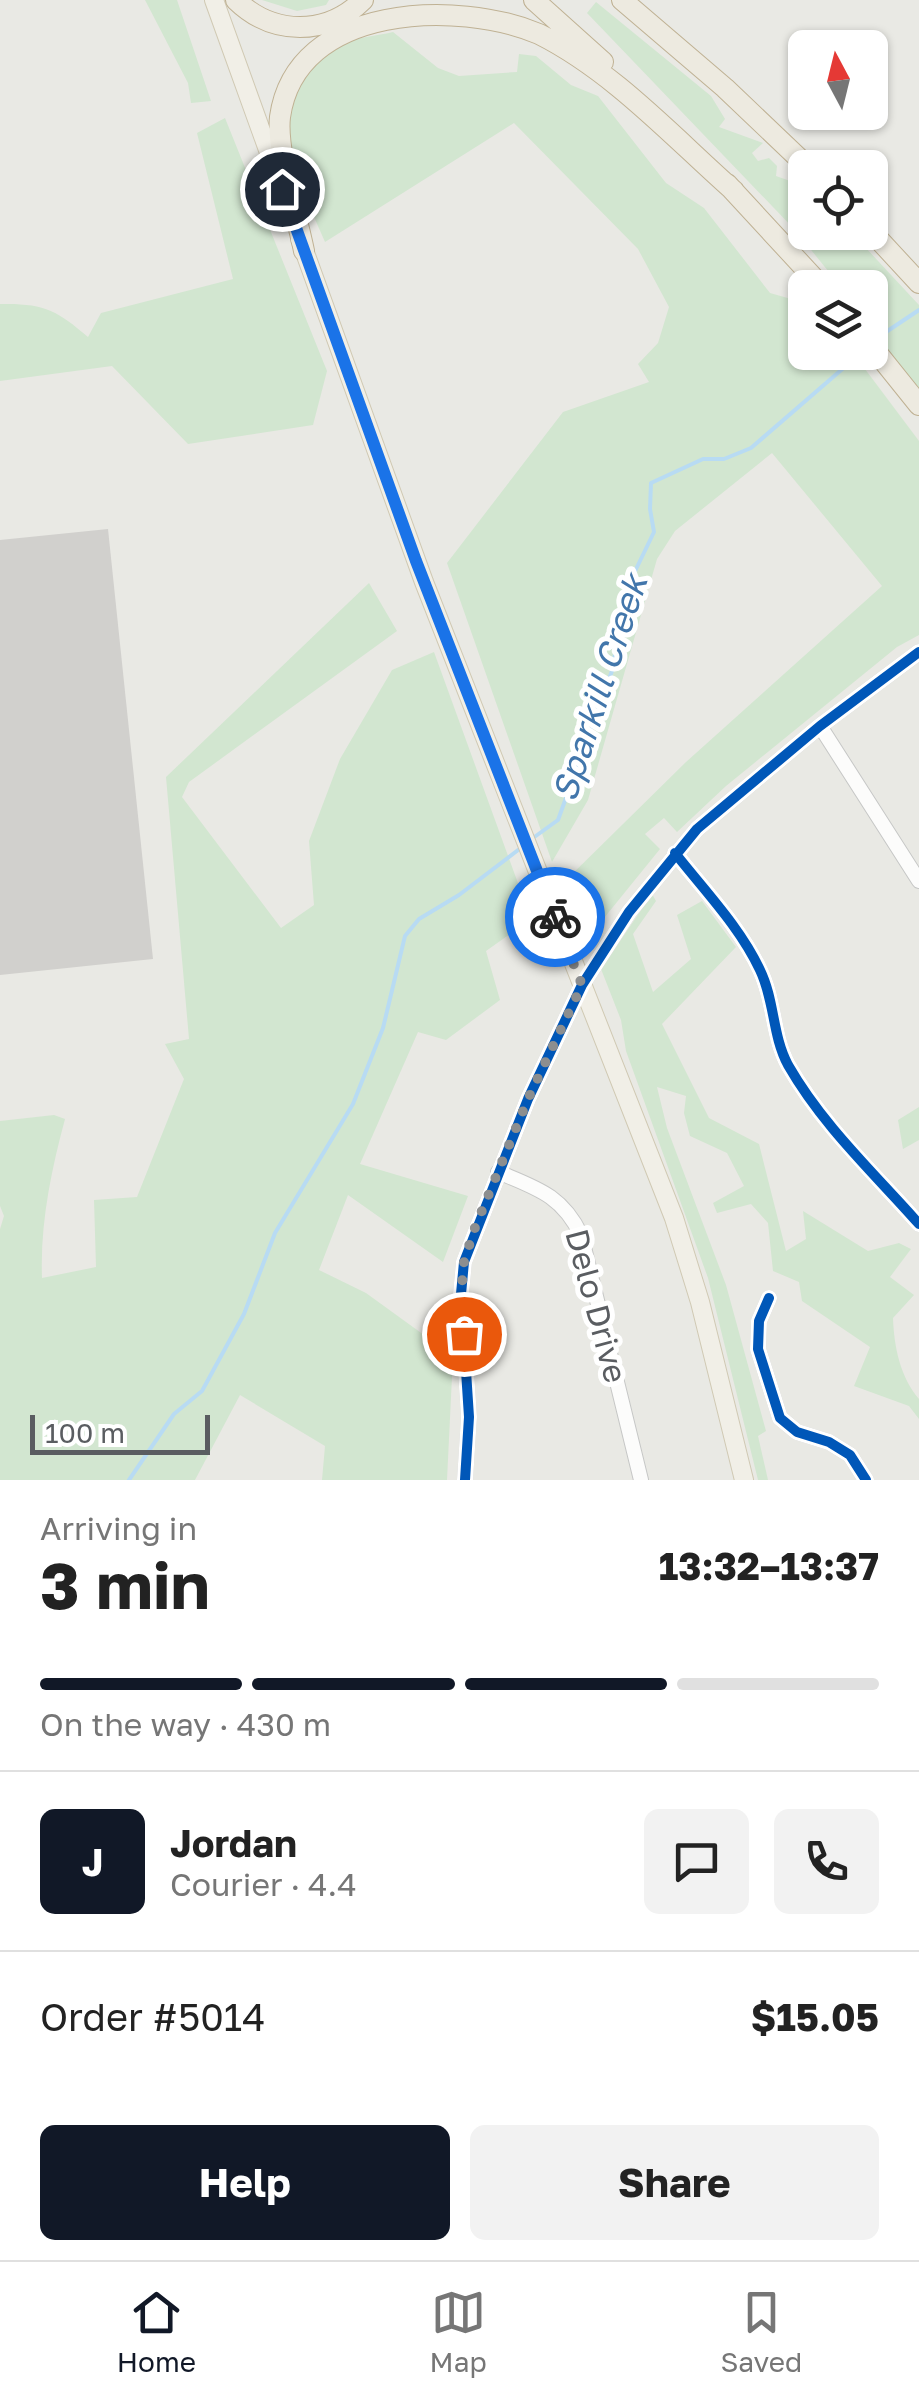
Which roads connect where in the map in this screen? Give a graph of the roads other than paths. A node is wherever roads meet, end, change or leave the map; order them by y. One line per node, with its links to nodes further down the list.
1 (214, 0): 11 (main road)
2 (236, 0): 3 (highway)
3 (363, 0)
4 (534, 0): 9 (highway)
5 (622, 0): 7 (highway)
6 (638, 0): 7 (highway)
7 (758, 118): 8 (highway)
8 (790, 150)
9 (734, 191): 11 (highway); 12 (highway)
10 (888, 249): 13 (highway)
11 (304, 251): 20 (main road)
12 (806, 270)
13 (919, 283)
14 (888, 365): 15 (highway)
15 (919, 404)
16 (919, 652): 17 (street)
17 (820, 726): 18 (street); 19 (street)
18 (676, 852): 20 (street); 22 (street)
19 (919, 881)
20 (582, 985): 21 (street); 26 (main road)
21 (498, 1172): 24 (street); 25 (street, Delo Drive)
22 (919, 1224)
23 (769, 1298): 27 (street)
24 (465, 1480)
25 (640, 1480)
26 (744, 1480)
27 (866, 1480)

